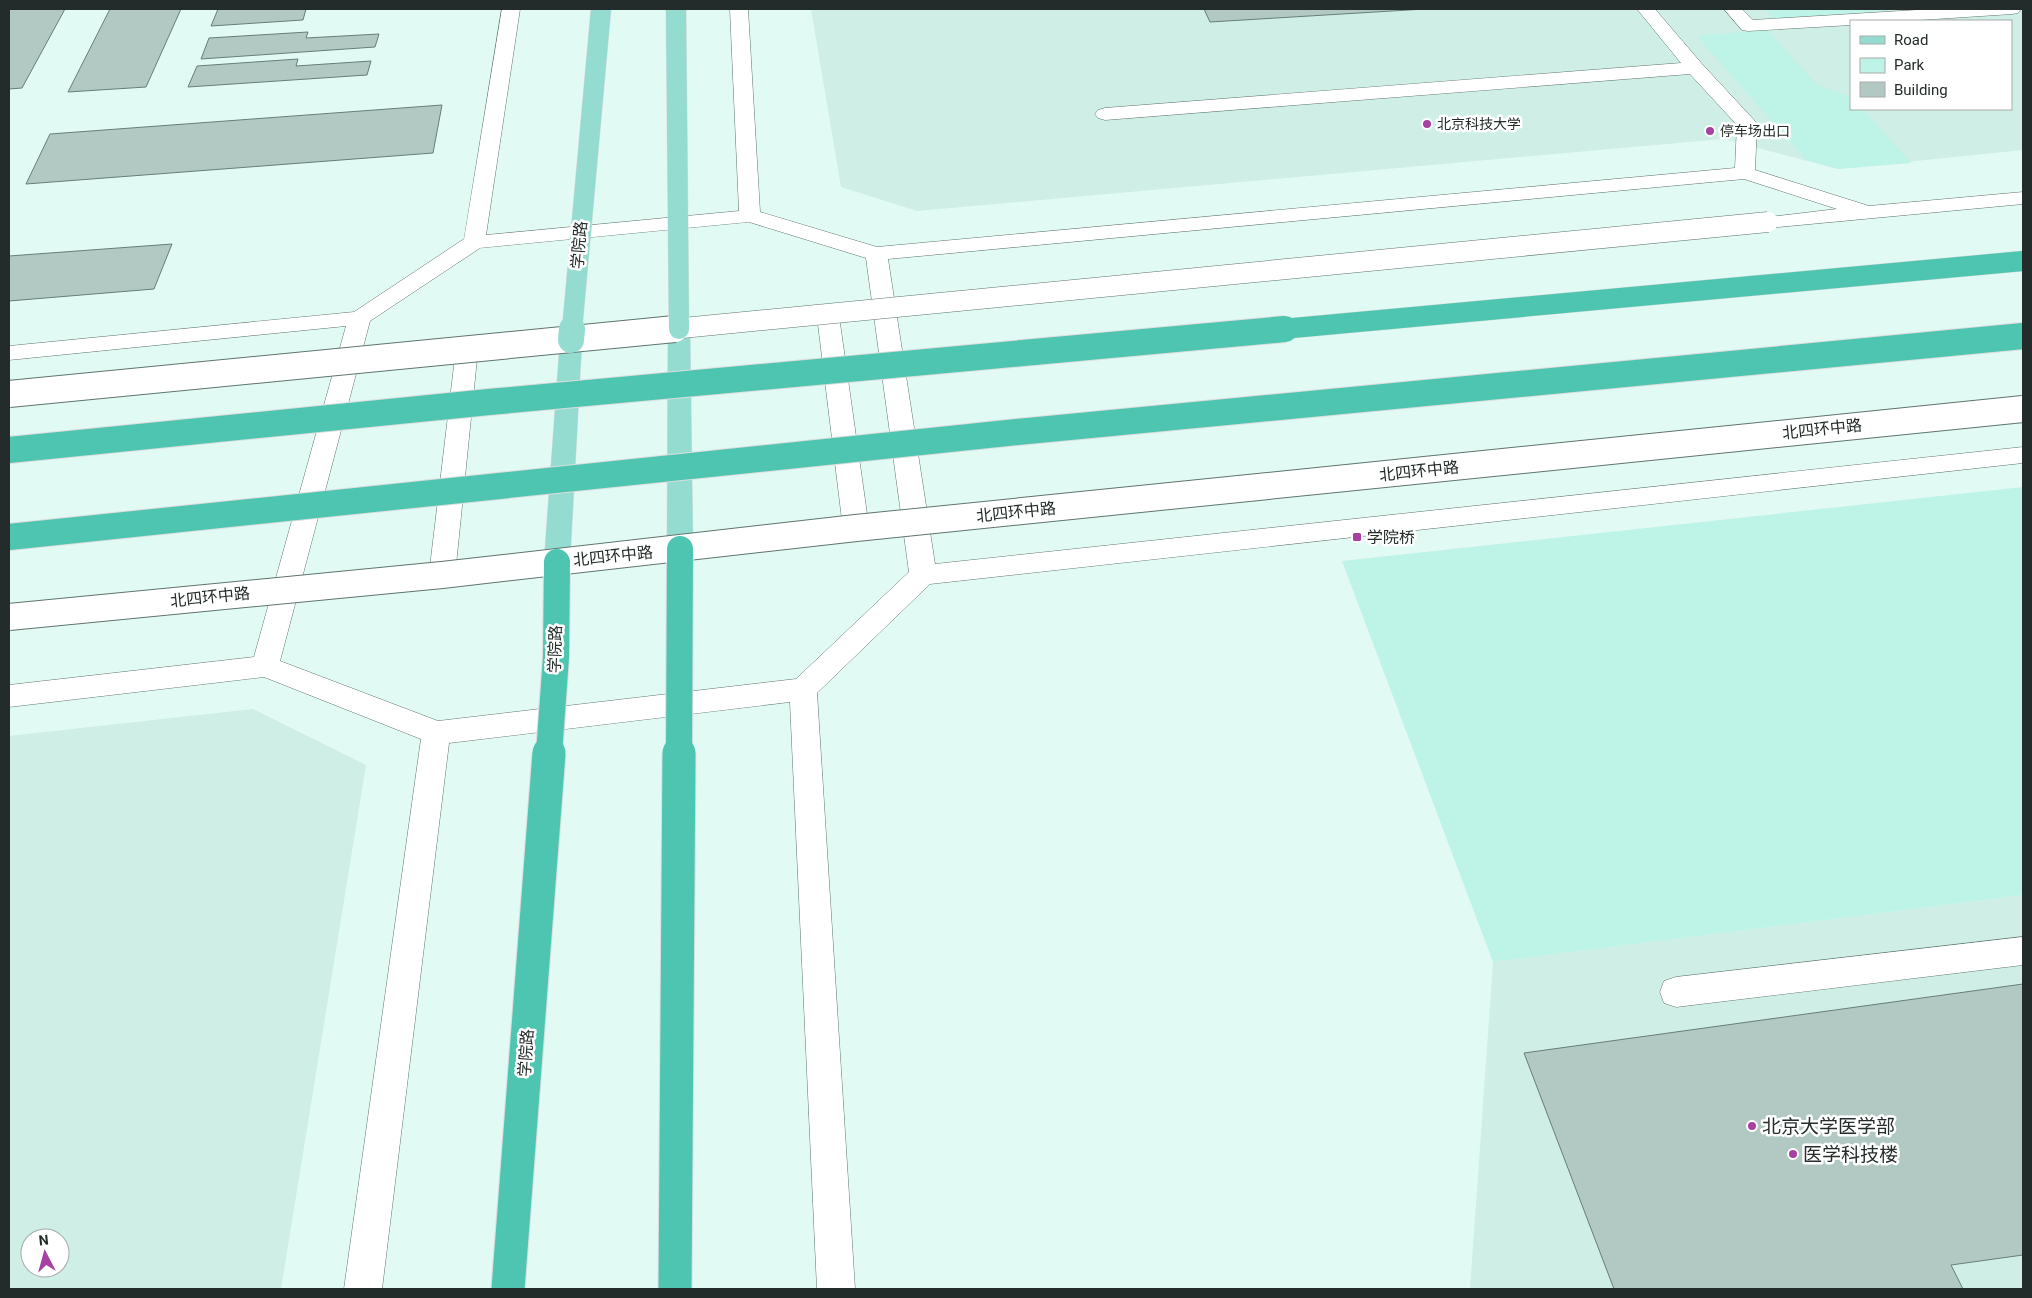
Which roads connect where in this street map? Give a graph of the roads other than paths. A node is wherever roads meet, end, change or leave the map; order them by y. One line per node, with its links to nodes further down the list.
1 (511, 9): 14 (street)
2 (601, 9): 21 (main road, 学院路, bridge)
3 (676, 9): 19 (main road, bridge)
4 (739, 9): 13 (street)
5 (1646, 9): 8 (street)
6 (1732, 9): 7 (street)
7 (2012, 9)
8 (1694, 68): 9 (street); 10 (street)
9 (1105, 114)
10 (1745, 173): 12 (street); 15 (street)
11 (2023, 198): 12 (street)
12 (1869, 213): 17 (street, bridge)
13 (750, 216): 14 (street); 15 (street)
14 (474, 242): 18 (street)
15 (876, 254): 33 (street)
16 (2023, 261): 26 (highway, bridge)
17 (828, 316): 19 (street, bridge); 28 (street, bridge)
18 (360, 318): 23 (street); 35 (street)
19 (678, 329): 21 (street, bridge); 30 (main road, bridge)
20 (2023, 336): 29 (highway, bridge)
21 (571, 340): 22 (street, bridge); 31 (main road, 学院路, bridge)
22 (467, 350): 24 (street, bridge); 32 (street, bridge)
23 (9, 353)
24 (9, 394)
25 (2023, 409): 28 (street, 北四环中路, bridge)
26 (9, 450)
27 (2023, 455): 33 (street)
28 (856, 528): 30 (street, 北四环中路, bridge)
29 (9, 536)
30 (680, 549): 31 (street, 北四环中路, bridge); 43 (highway, bridge)
31 (557, 562): 32 (street, 北四环中路, bridge); 42 (highway, 学院路, bridge)
32 (442, 574): 34 (street, 北四环中路, bridge)
33 (923, 575): 36 (street)
34 (9, 617)
35 (264, 666): 37 (street); 38 (street)
36 (802, 689): 38 (street); 44 (street)
37 (9, 696)
38 (438, 733): 41 (street)
39 (2023, 951): 40 (street)
40 (1676, 992)
41 (363, 1289)
42 (508, 1289)
43 (675, 1289)
44 (836, 1289)

